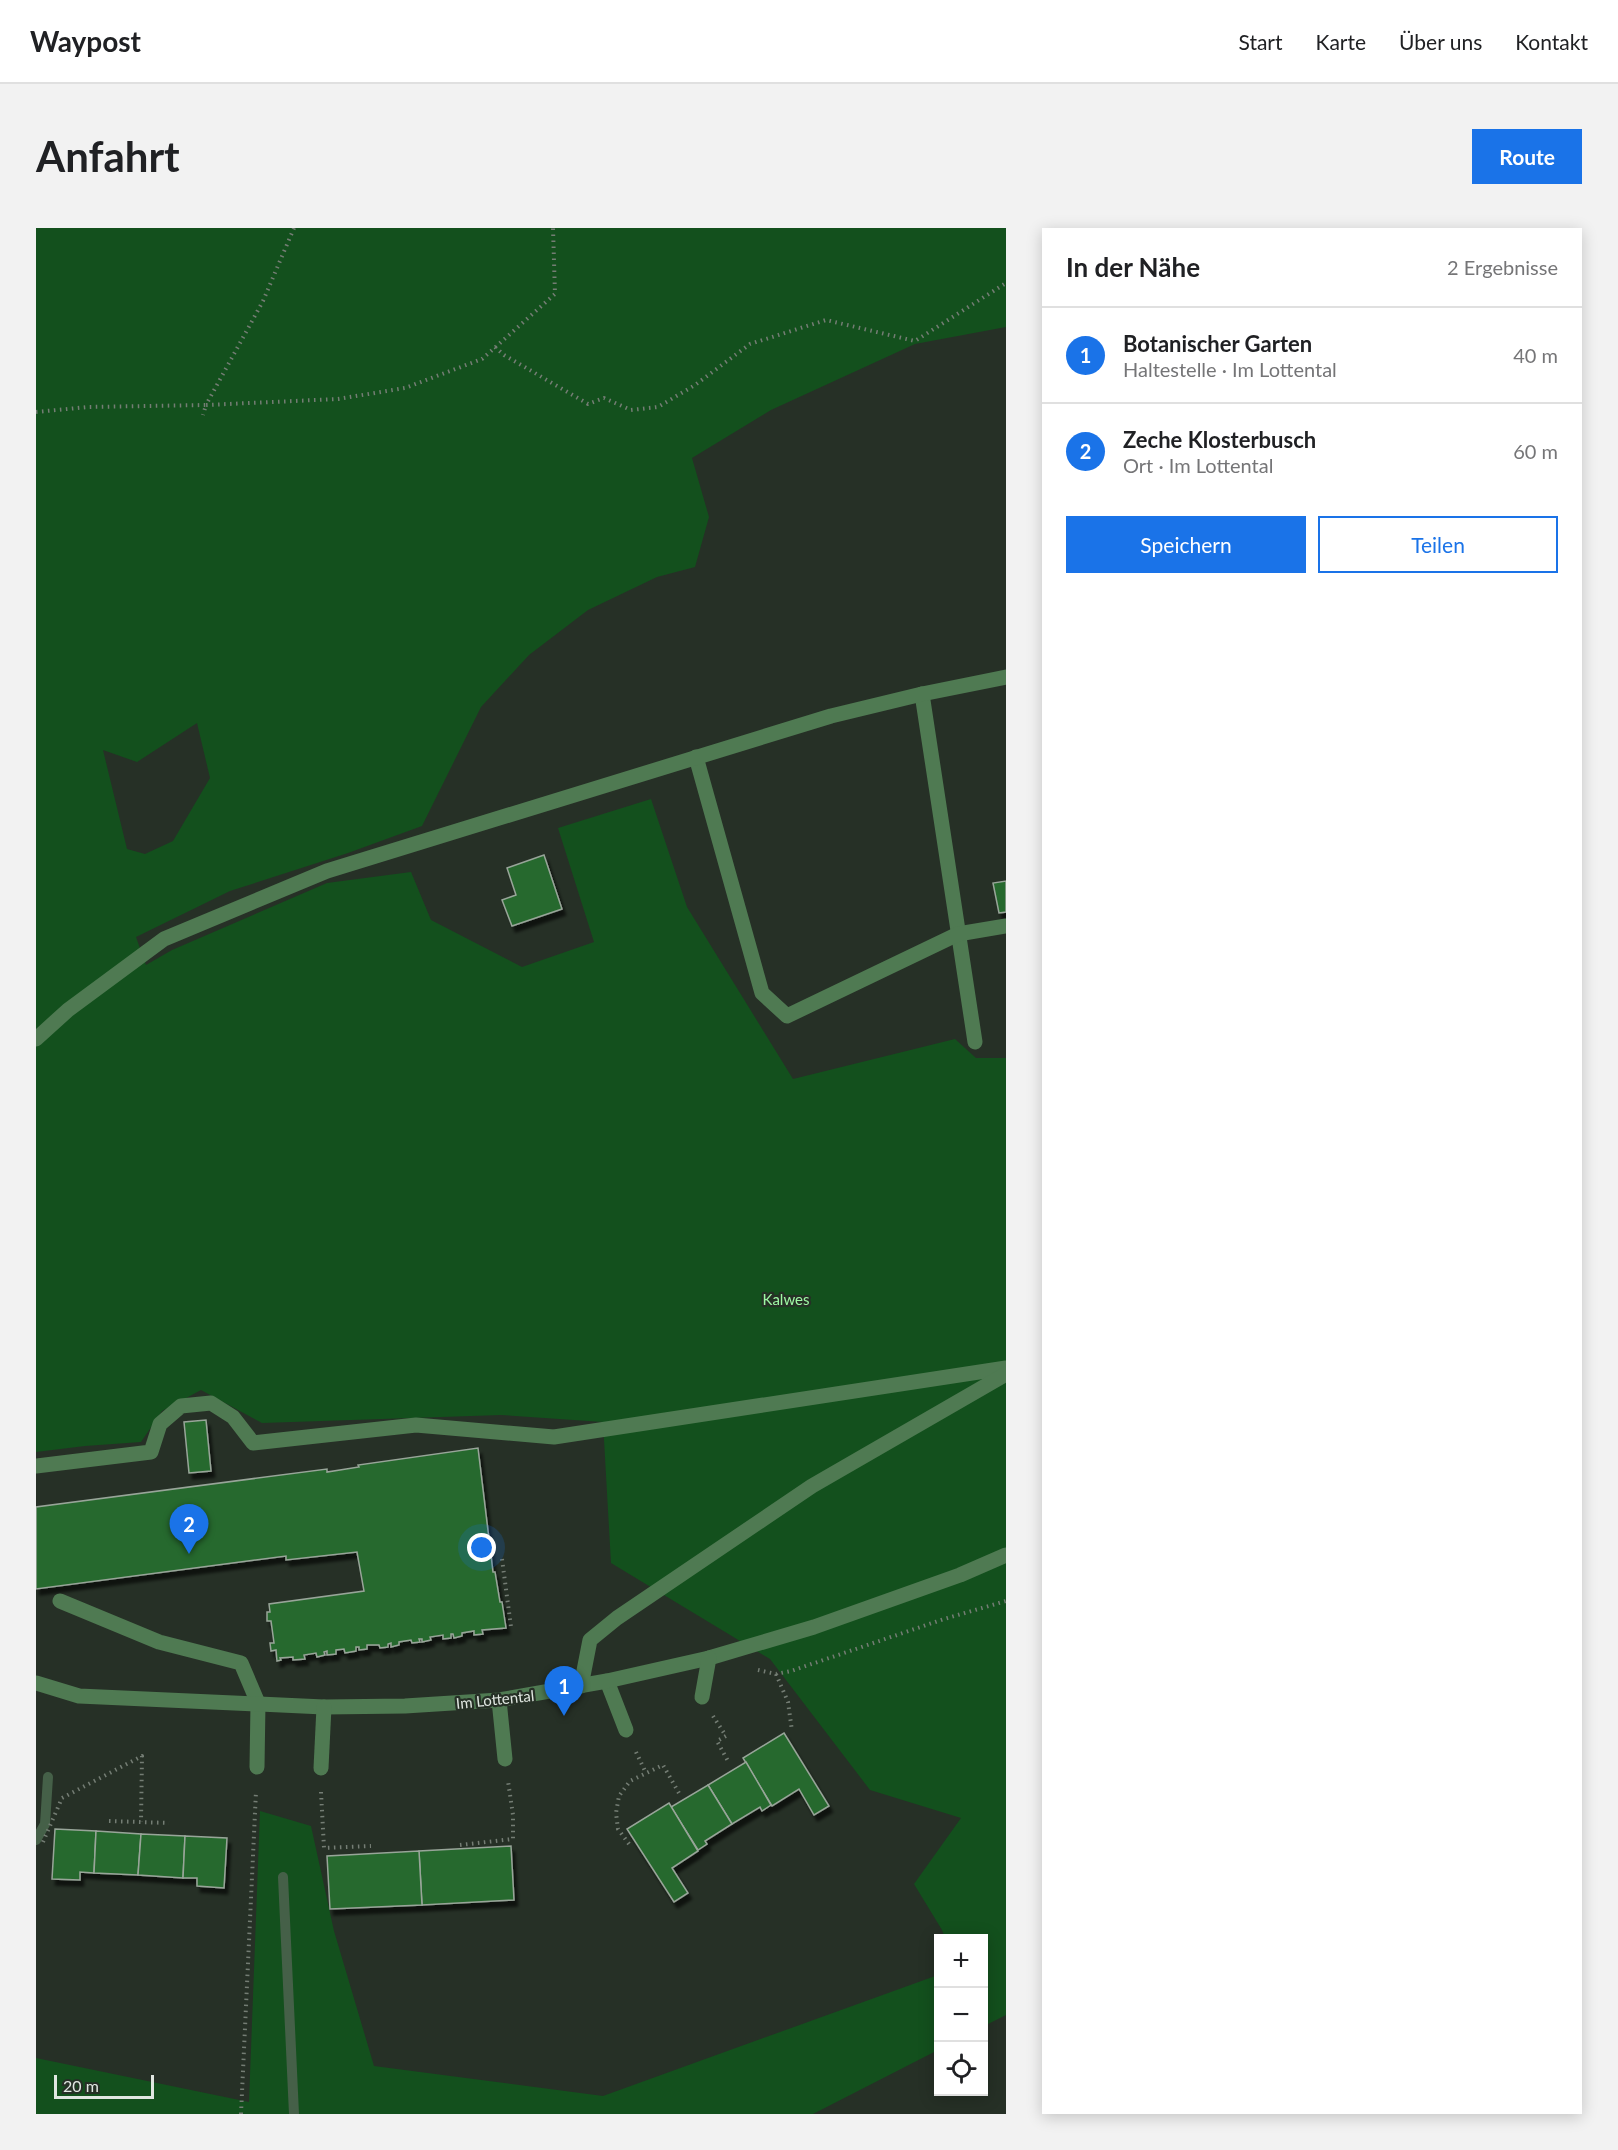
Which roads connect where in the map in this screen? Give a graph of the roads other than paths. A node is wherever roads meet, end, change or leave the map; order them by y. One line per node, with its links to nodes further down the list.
1 (1006, 677): 2 (street)
2 (922, 694): 3 (street); 5 (street)
3 (696, 757): 5 (street); 6 (street)
4 (1006, 926): 5 (street)
5 (958, 934): 7 (street)
6 (36, 1039)
7 (975, 1042)
8 (1006, 1368): 10 (street)
9 (1006, 1374): 16 (street)
10 (36, 1466)
11 (1006, 1555): 13 (street, Im Lottental)
12 (60, 1601): 19 (street)
13 (709, 1658): 14 (street, Im Lottental); 17 (street)
14 (607, 1681): 16 (street, Im Lottental); 21 (street)
15 (36, 1683): 19 (street, Im Lottental)
16 (580, 1686): 18 (street, Im Lottental)
17 (702, 1697)
18 (499, 1700): 20 (street, Im Lottental); 22 (street)
19 (258, 1704): 20 (street, Im Lottental); 23 (street)
20 (324, 1707): 24 (street)
21 (626, 1730)
22 (505, 1759)
23 (257, 1767)
24 (321, 1768)

